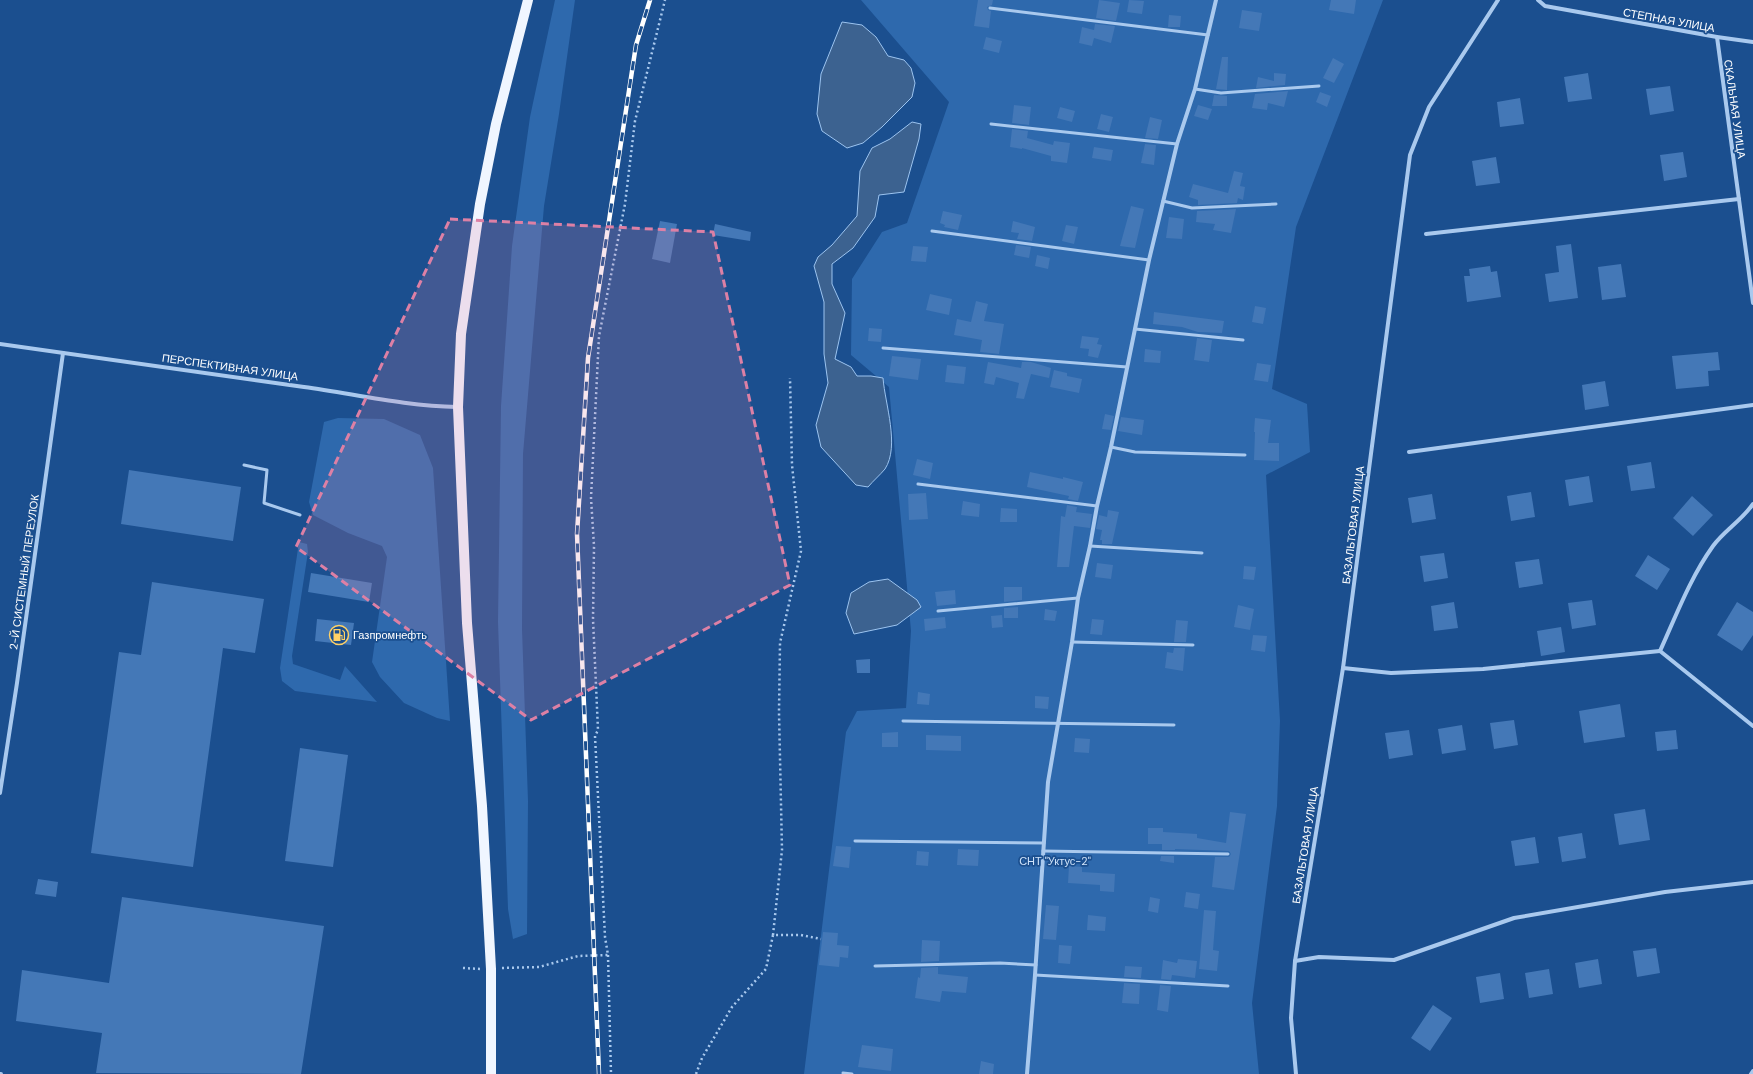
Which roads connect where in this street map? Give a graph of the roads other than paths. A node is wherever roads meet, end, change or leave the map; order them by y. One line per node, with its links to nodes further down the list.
1 (528, 0): 27 (main road)
2 (1216, 0): 6 (street)
3 (1498, 0): 43 (street, БАЗАЛЬТОВАЯ УЛИЦА)
4 (1538, 0): 7 (street, СТЕПНАЯ УЛИЦА)
5 (990, 8): 6 (lane)
6 (1208, 36): 10 (street)
7 (1716, 37): 8 (street, СТЕПНАЯ УЛИЦА); 13 (street, СКАЛЬНАЯ УЛИЦА)
8 (1753, 42)
9 (1319, 86): 10 (lane)
10 (1195, 89): 12 (street)
11 (992, 124): 12 (lane)
12 (1177, 144): 14 (street)
13 (1739, 199): 17 (street); 19 (street, СКАЛЬНАЯ УЛИЦА)
14 (1163, 201): 15 (lane); 18 (street)
15 (1276, 204)
16 (932, 231): 18 (lane)
17 (1426, 234)
18 (1149, 260): 20 (street)
19 (1753, 303)
20 (1135, 329): 21 (lane); 25 (street)
21 (1243, 340)
22 (0, 344): 24 (street, ПЕРСПЕКТИВНАЯ УЛИЦА)
23 (883, 348): 25 (lane)
24 (63, 353): 27 (street, ПЕРСПЕКТИВНАЯ УЛИЦА); 48 (street, 2-Й СИСТЕМНЫЙ ПЕРЕУЛОК)
25 (1128, 367): 28 (street)
26 (1753, 405): 29 (street)
27 (458, 407): 61 (main road)
28 (1112, 448): 30 (lane); 34 (street)
29 (1409, 452)
30 (1245, 455)
31 (244, 465): 35 (lane)
32 (918, 484): 34 (lane)
33 (1753, 504): 42 (street)
34 (1097, 506): 36 (street)
35 (300, 515)
36 (1090, 546): 37 (lane); 38 (street)
37 (1202, 553)
38 (1078, 598): 39 (lane); 40 (street)
39 (938, 611)
40 (1072, 642): 41 (lane); 45 (street)
41 (1193, 645)
42 (1660, 651): 43 (street); 47 (street)
43 (1343, 668): 54 (street, БАЗАЛЬТОВАЯ УЛИЦА)
44 (903, 721): 45 (lane)
45 (1057, 723): 46 (lane); 50 (street)
46 (1174, 725)
47 (1753, 726)
48 (0, 793)
49 (855, 841): 50 (lane)
50 (1044, 843): 51 (street)
51 (1044, 851): 52 (lane); 55 (street)
52 (1228, 854)
53 (1753, 882): 54 (street)
54 (1295, 961): 64 (street, БАЗАЛЬТОВАЯ УЛИЦА)
55 (1036, 965): 56 (lane); 57 (street)
56 (875, 966)
57 (1036, 975): 58 (lane); 63 (street)
58 (1228, 986)
59 (1753, 1071): 65 (street)
60 (843, 1073): 62 (lane)
61 (491, 1074)
62 (852, 1074)
63 (1027, 1074)
64 (1296, 1074)
65 (1751, 1074)

